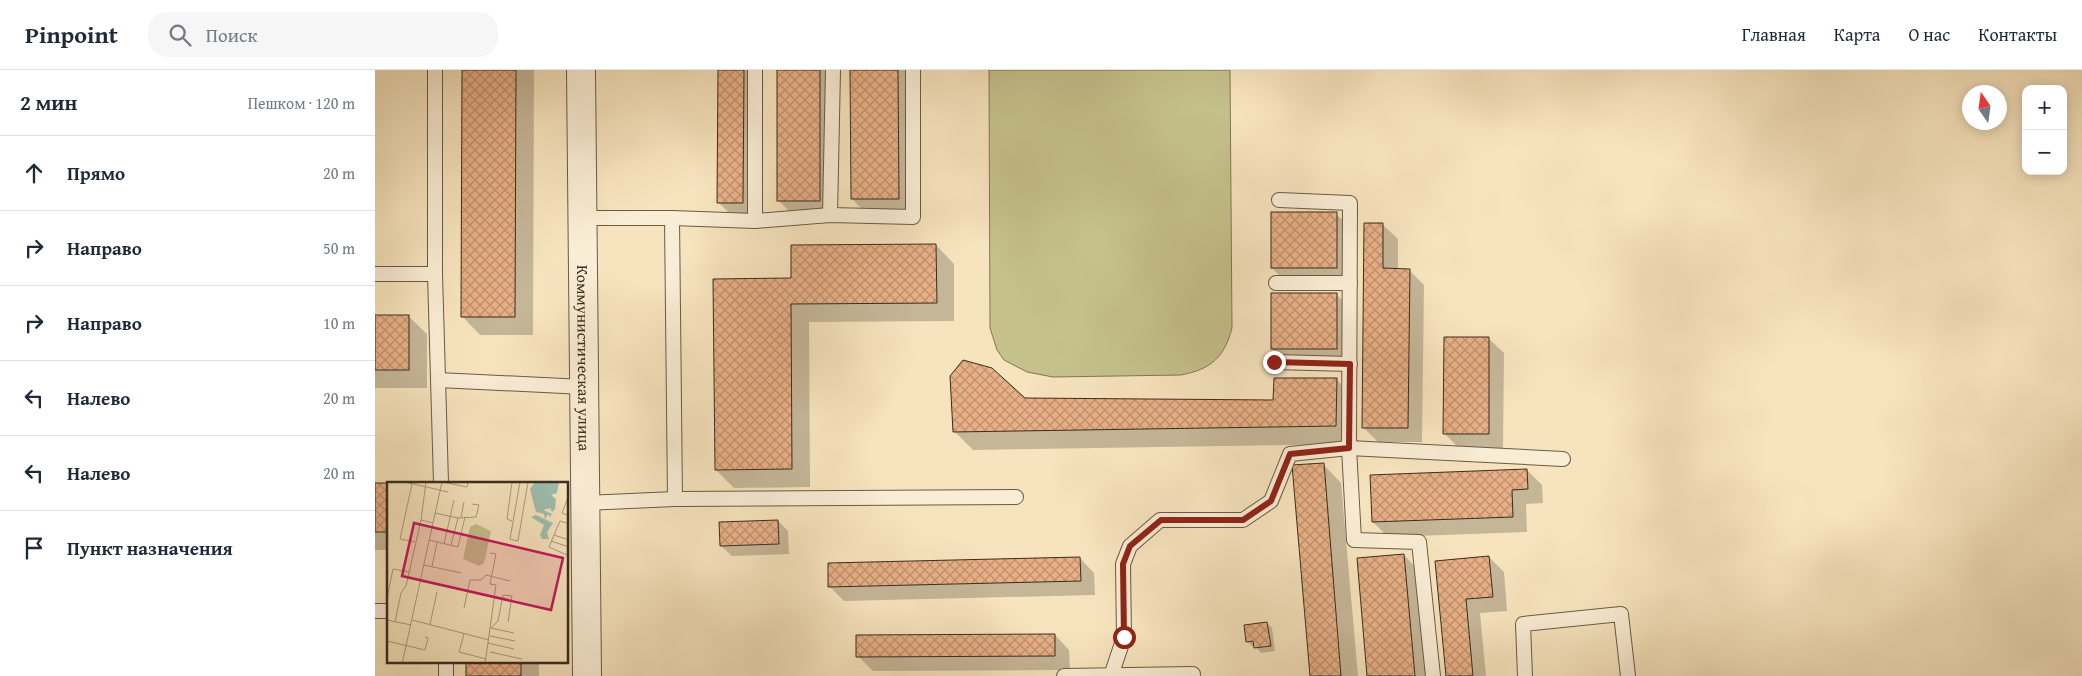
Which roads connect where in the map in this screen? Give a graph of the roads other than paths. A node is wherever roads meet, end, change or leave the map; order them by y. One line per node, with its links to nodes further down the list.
1 (435, 70): 12 (lane)
2 (581, 70): 8 (street, Коммунистическая улица)
3 (755, 70): 10 (lane)
4 (833, 70): 7 (lane)
5 (913, 70): 7 (lane)
6 (1279, 200): 14 (lane)
7 (830, 215): 10 (lane)
8 (583, 218): 9 (lane); 18 (street, Коммунистическая улица)
9 (672, 218): 10 (lane); 23 (lane)
10 (755, 221)
11 (375, 274): 12 (lane)
12 (435, 274): 17 (lane)
13 (1276, 282): 14 (lane)
14 (1350, 283): 16 (lane)
15 (1274, 362): 16 (lane)
16 (1350, 364): 19 (lane)
17 (438, 380): 18 (lane); 21 (lane)
18 (584, 387): 24 (street, Коммунистическая улица)
19 (1349, 448): 20 (lane); 28 (lane); 29 (lane)
20 (1563, 459)
21 (441, 482)
22 (1016, 497): 23 (lane)
23 (675, 499): 24 (lane)
24 (585, 503): 26 (street, Коммунистическая улица)
25 (1193, 674): 28 (lane)
26 (587, 676)
27 (1065, 676): 28 (lane)
28 (1111, 676)
29 (1433, 676)
30 (1525, 676): 31 (lane)
31 (1627, 676)

